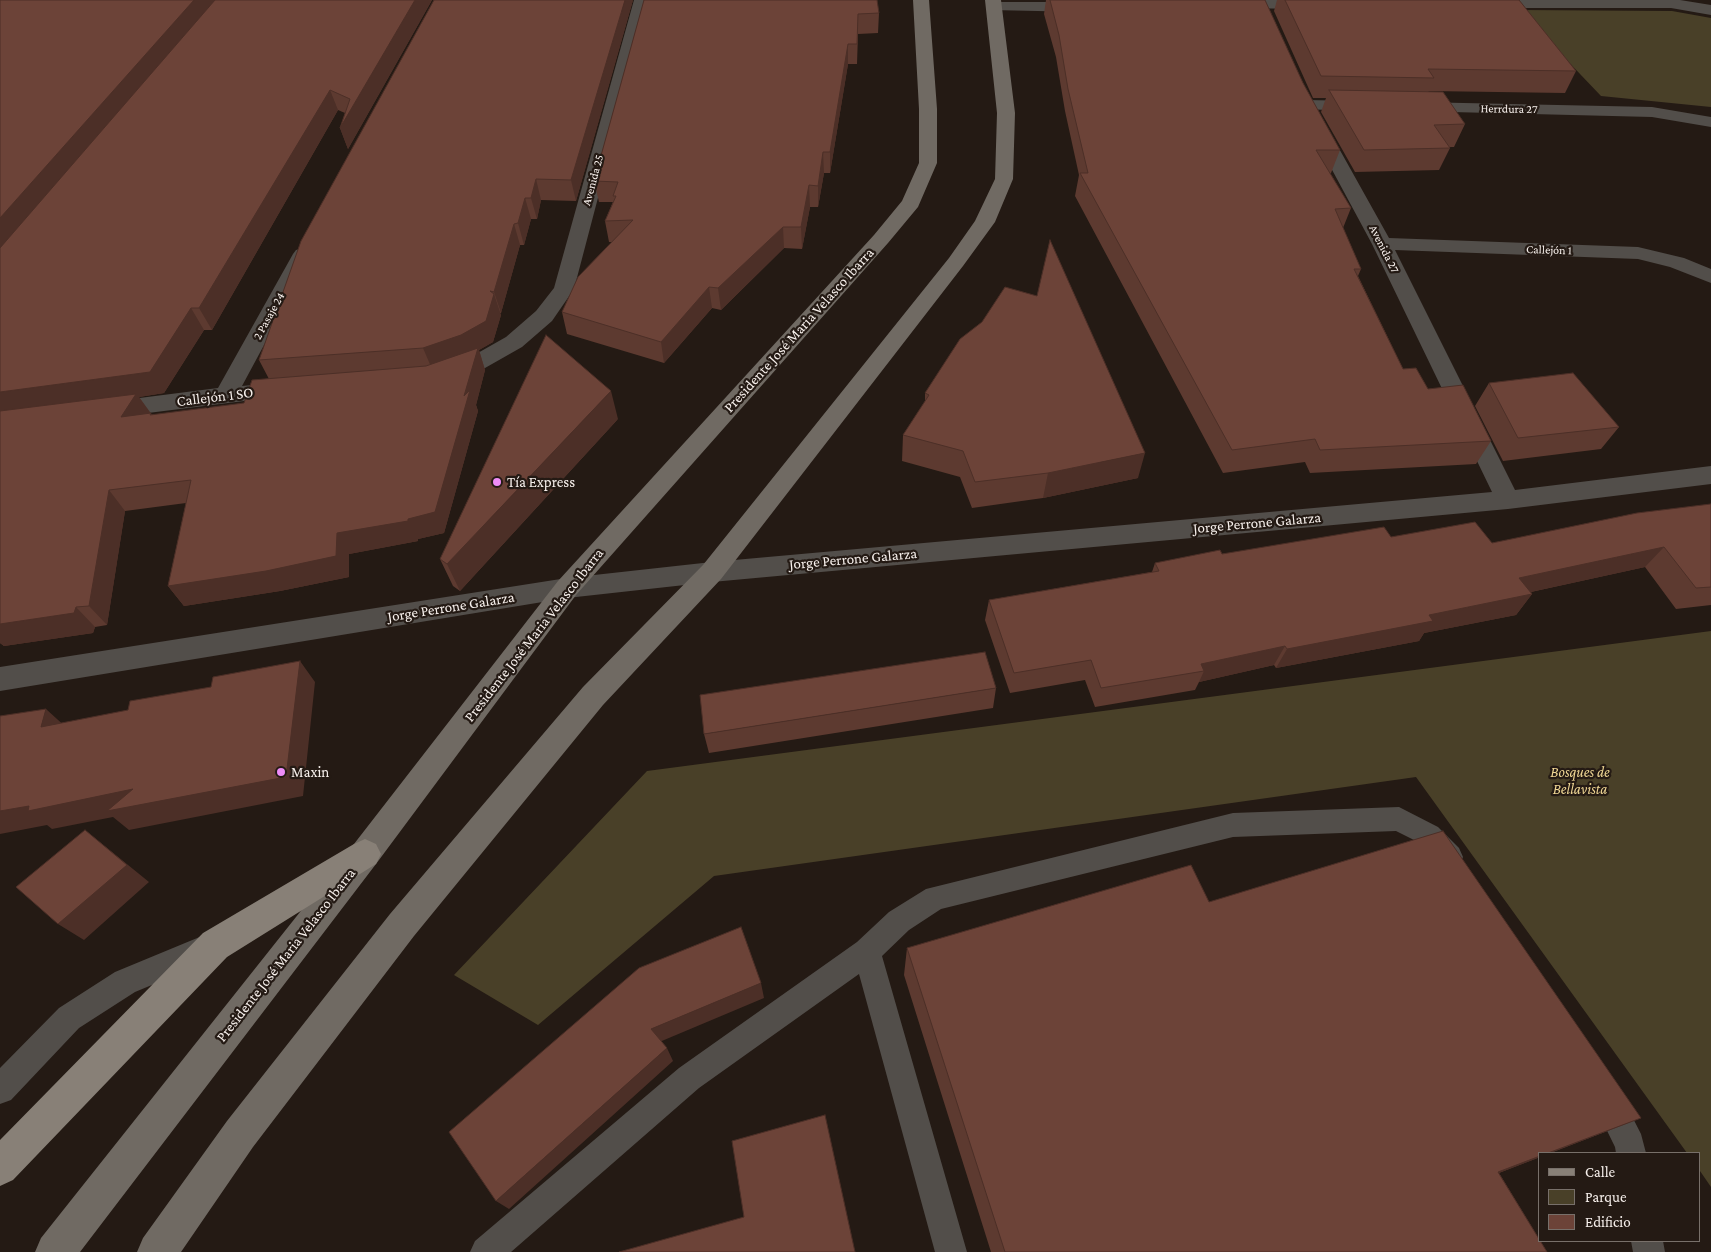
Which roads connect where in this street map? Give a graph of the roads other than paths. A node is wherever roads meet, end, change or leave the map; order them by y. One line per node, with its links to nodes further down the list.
1 (642, 0): 16 (street, Avenida 25)
2 (921, 0): 23 (main road, Presidente José Maria Velasco Ibarra)
3 (1466, 3): 9 (street)
4 (994, 4): 7 (street); 22 (main road)
5 (1329, 4): 8 (street)
6 (1211, 5): 8 (street)
7 (1102, 6)
8 (1263, 9)
9 (1711, 10)
10 (1375, 107): 14 (street, Avenida 27)
11 (1405, 107): 12 (street, Herrdura 27)
12 (1711, 122)
13 (312, 237): 18 (street, 2 Pasaje 24)
14 (1382, 244): 15 (street, Callejón 1); 21 (street, Avenida 27)
15 (1711, 278)
16 (424, 378)
17 (305, 388): 18 (street, Callejón 1 SO)
18 (226, 394): 19 (street, Callejón 1 SO)
19 (88, 413)
20 (1711, 475): 21 (street, Jorge Perrone Galarza)
21 (1508, 500): 22 (street, Jorge Perrone Galarza)
22 (712, 572): 23 (street, Jorge Perrone Galarza); 34 (main road)
23 (567, 588): 24 (street, Jorge Perrone Galarza); 25 (main road, Presidente José Maria Velasco Ibarra)
24 (0, 679)
25 (364, 854): 27 (main road); 33 (main road, Presidente José Maria Velasco Ibarra)
26 (1467, 877): 28 (lane)
27 (215, 945): 30 (lane); 32 (main road)
28 (867, 952): 35 (lane); 36 (lane)
29 (1596, 1079): 31 (lane)
30 (0, 1089)
31 (1631, 1152)
32 (0, 1167)
33 (55, 1252)
34 (157, 1252)
35 (486, 1252)
36 (951, 1252)

